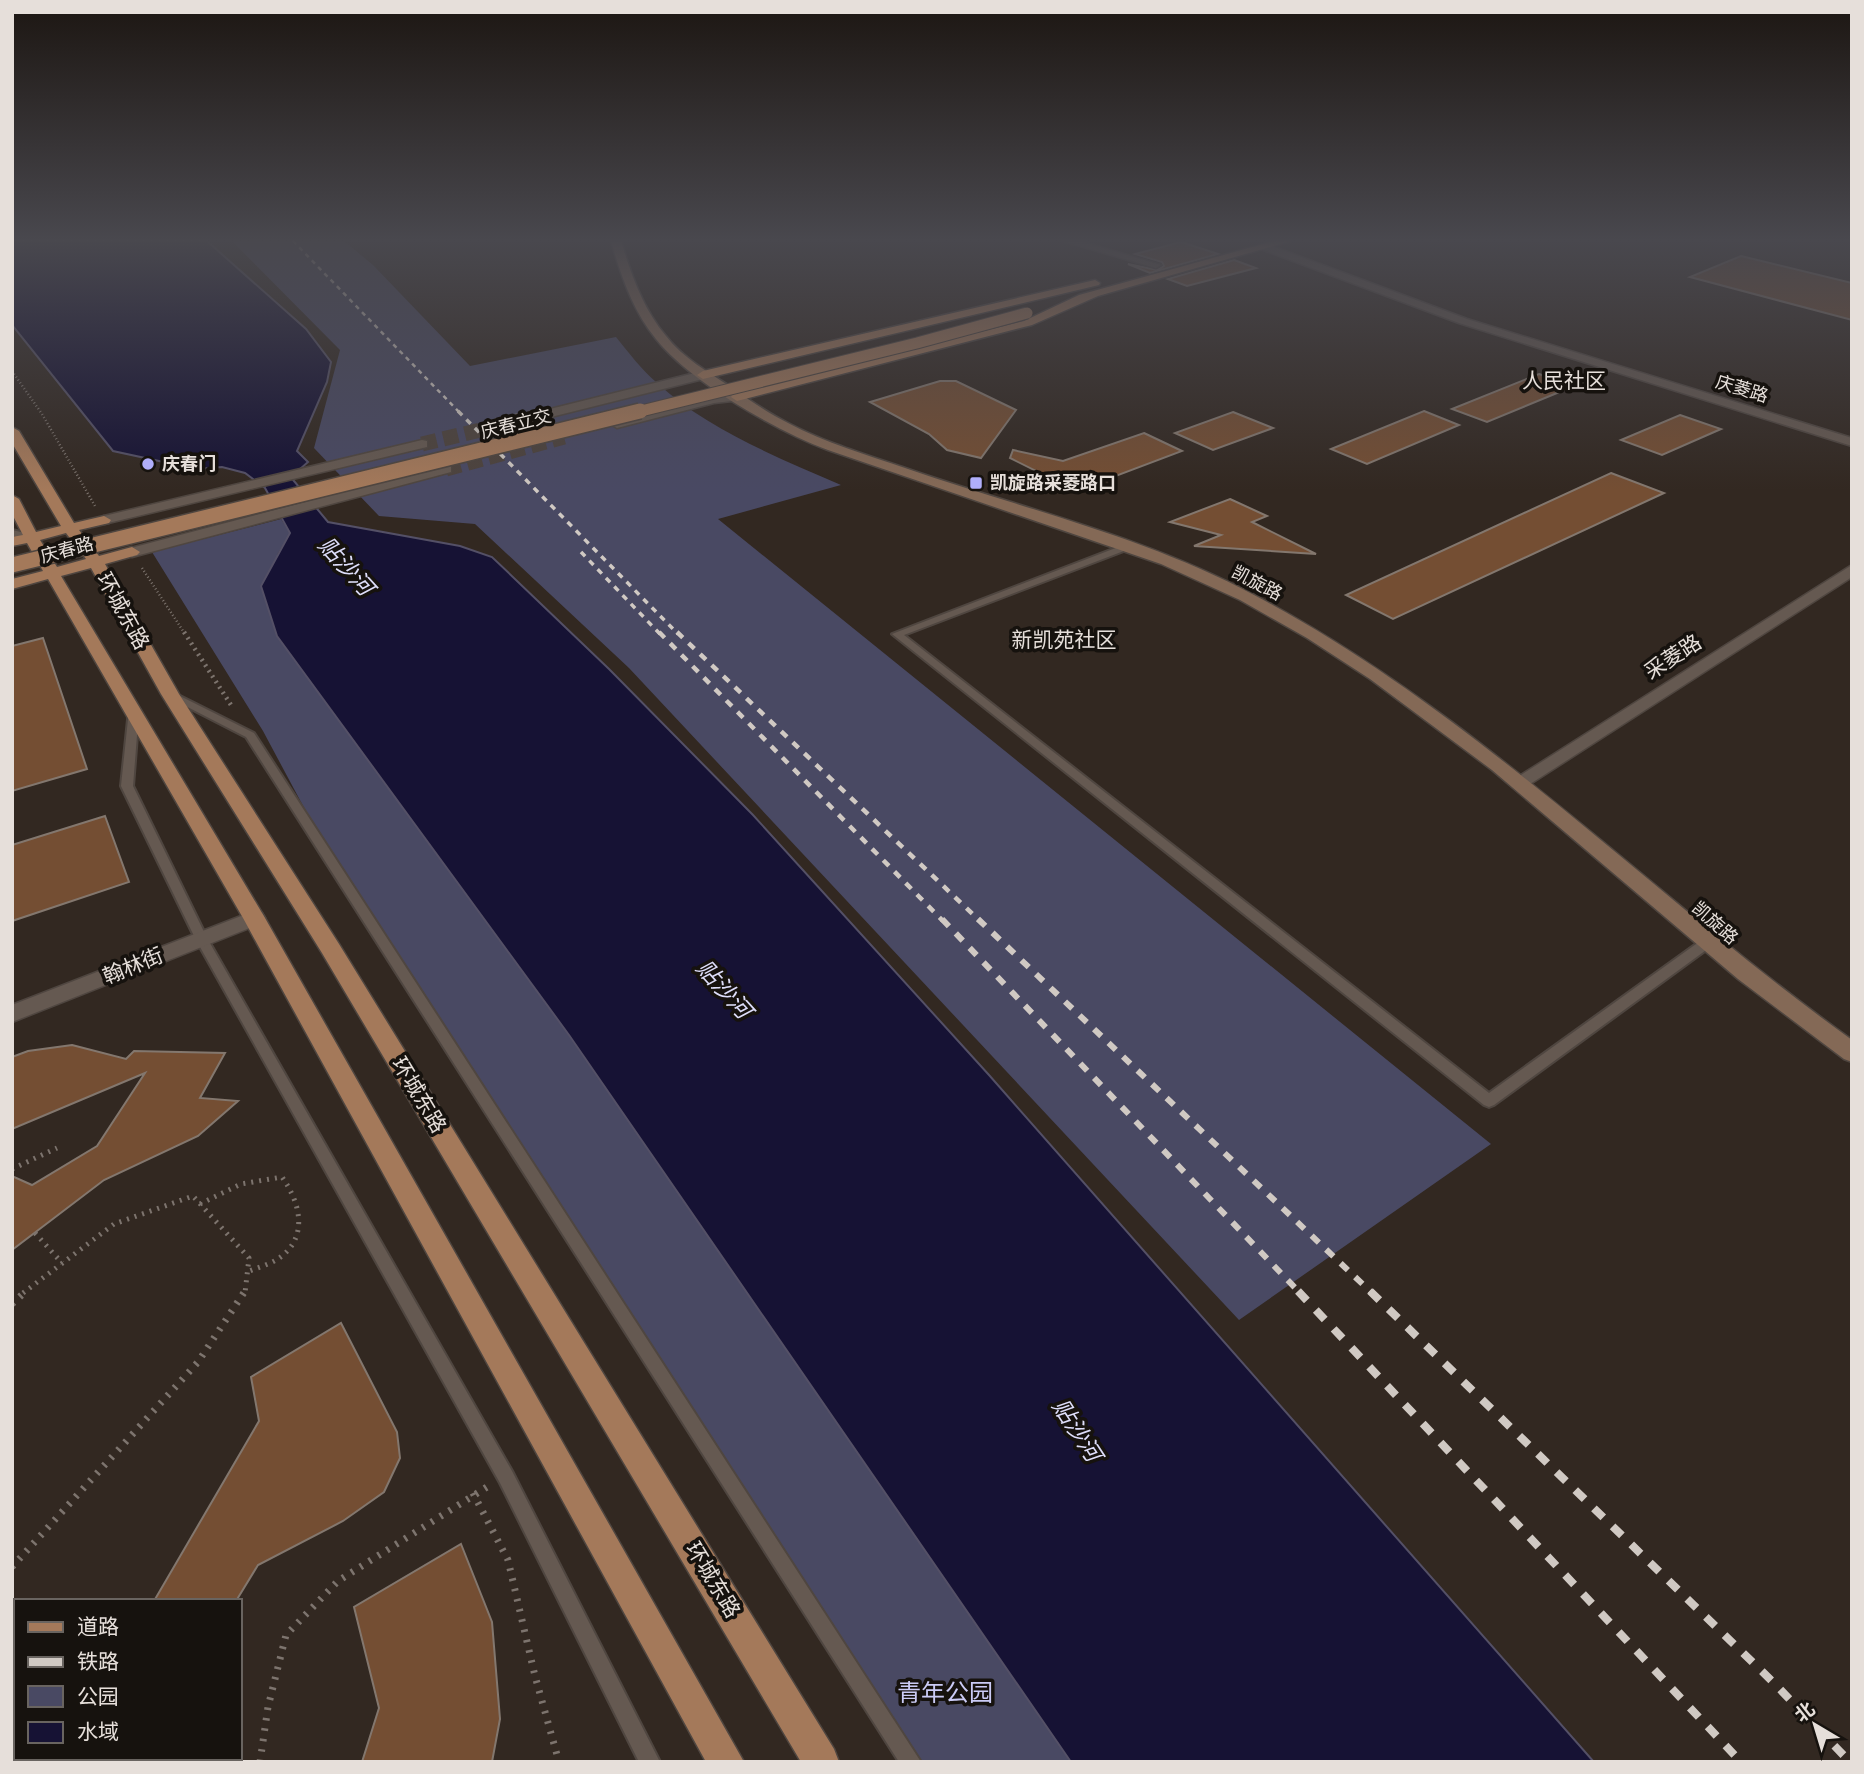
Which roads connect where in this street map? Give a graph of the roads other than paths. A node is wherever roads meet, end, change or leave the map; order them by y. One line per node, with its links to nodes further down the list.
1 (653, 324): 7 (main road, 凯旋路)
2 (916, 324): 7 (main road)
3 (950, 324): 23 (main road, 庆春立交)
4 (987, 324): 25 (main road, 庆春立交, bridge)
5 (1025, 324): 8 (main road)
6 (1472, 324): 12 (street, 庆菱路)
7 (703, 375): 8 (main road, 凯旋路); 9 (street)
8 (737, 397): 11 (street); 21 (main road, 凯旋路)
9 (539, 416)
10 (12, 431): 17 (main road, 环城东路)
11 (564, 437)
12 (1852, 442)
13 (422, 444): 16 (street)
14 (446, 469): 22 (street)
15 (12, 499): 19 (main road, 环城东路)
16 (103, 520): 17 (main road, 庆春路)
17 (70, 528): 19 (main road, 庆春路); 24 (main road, 环城东路)
18 (12, 533): 19 (lane)
19 (31, 537): 20 (main road, 庆春路); 27 (main road, 环城东路)
20 (12, 542)
21 (1126, 547): 31 (main road, 凯旋路); 34 (lane)
22 (132, 552): 24 (main road, 庆春路)
23 (12, 555)
24 (96, 562): 27 (main road, 庆春路); 29 (main road, 环城东路)
25 (12, 565)
26 (1852, 570): 31 (street, 采菱路)
27 (53, 573): 28 (main road, 庆春路); 30 (main road, 环城东路)
28 (12, 584)
29 (170, 694): 39 (main road, 环城东路); 40 (lane)
30 (134, 709): 32 (main road, 环城东路); 33 (lane)
31 (1520, 782): 34 (main road, 凯旋路)
32 (254, 918): 33 (street, 翰林街); 38 (main road, 环城东路)
33 (201, 938): 35 (street, 翰林街); 37 (lane)
34 (1709, 942): 36 (main road, 凯旋路)
35 (12, 1014)
36 (1852, 1053)
37 (650, 1762)
38 (726, 1762)
39 (821, 1762)
40 (911, 1762)

